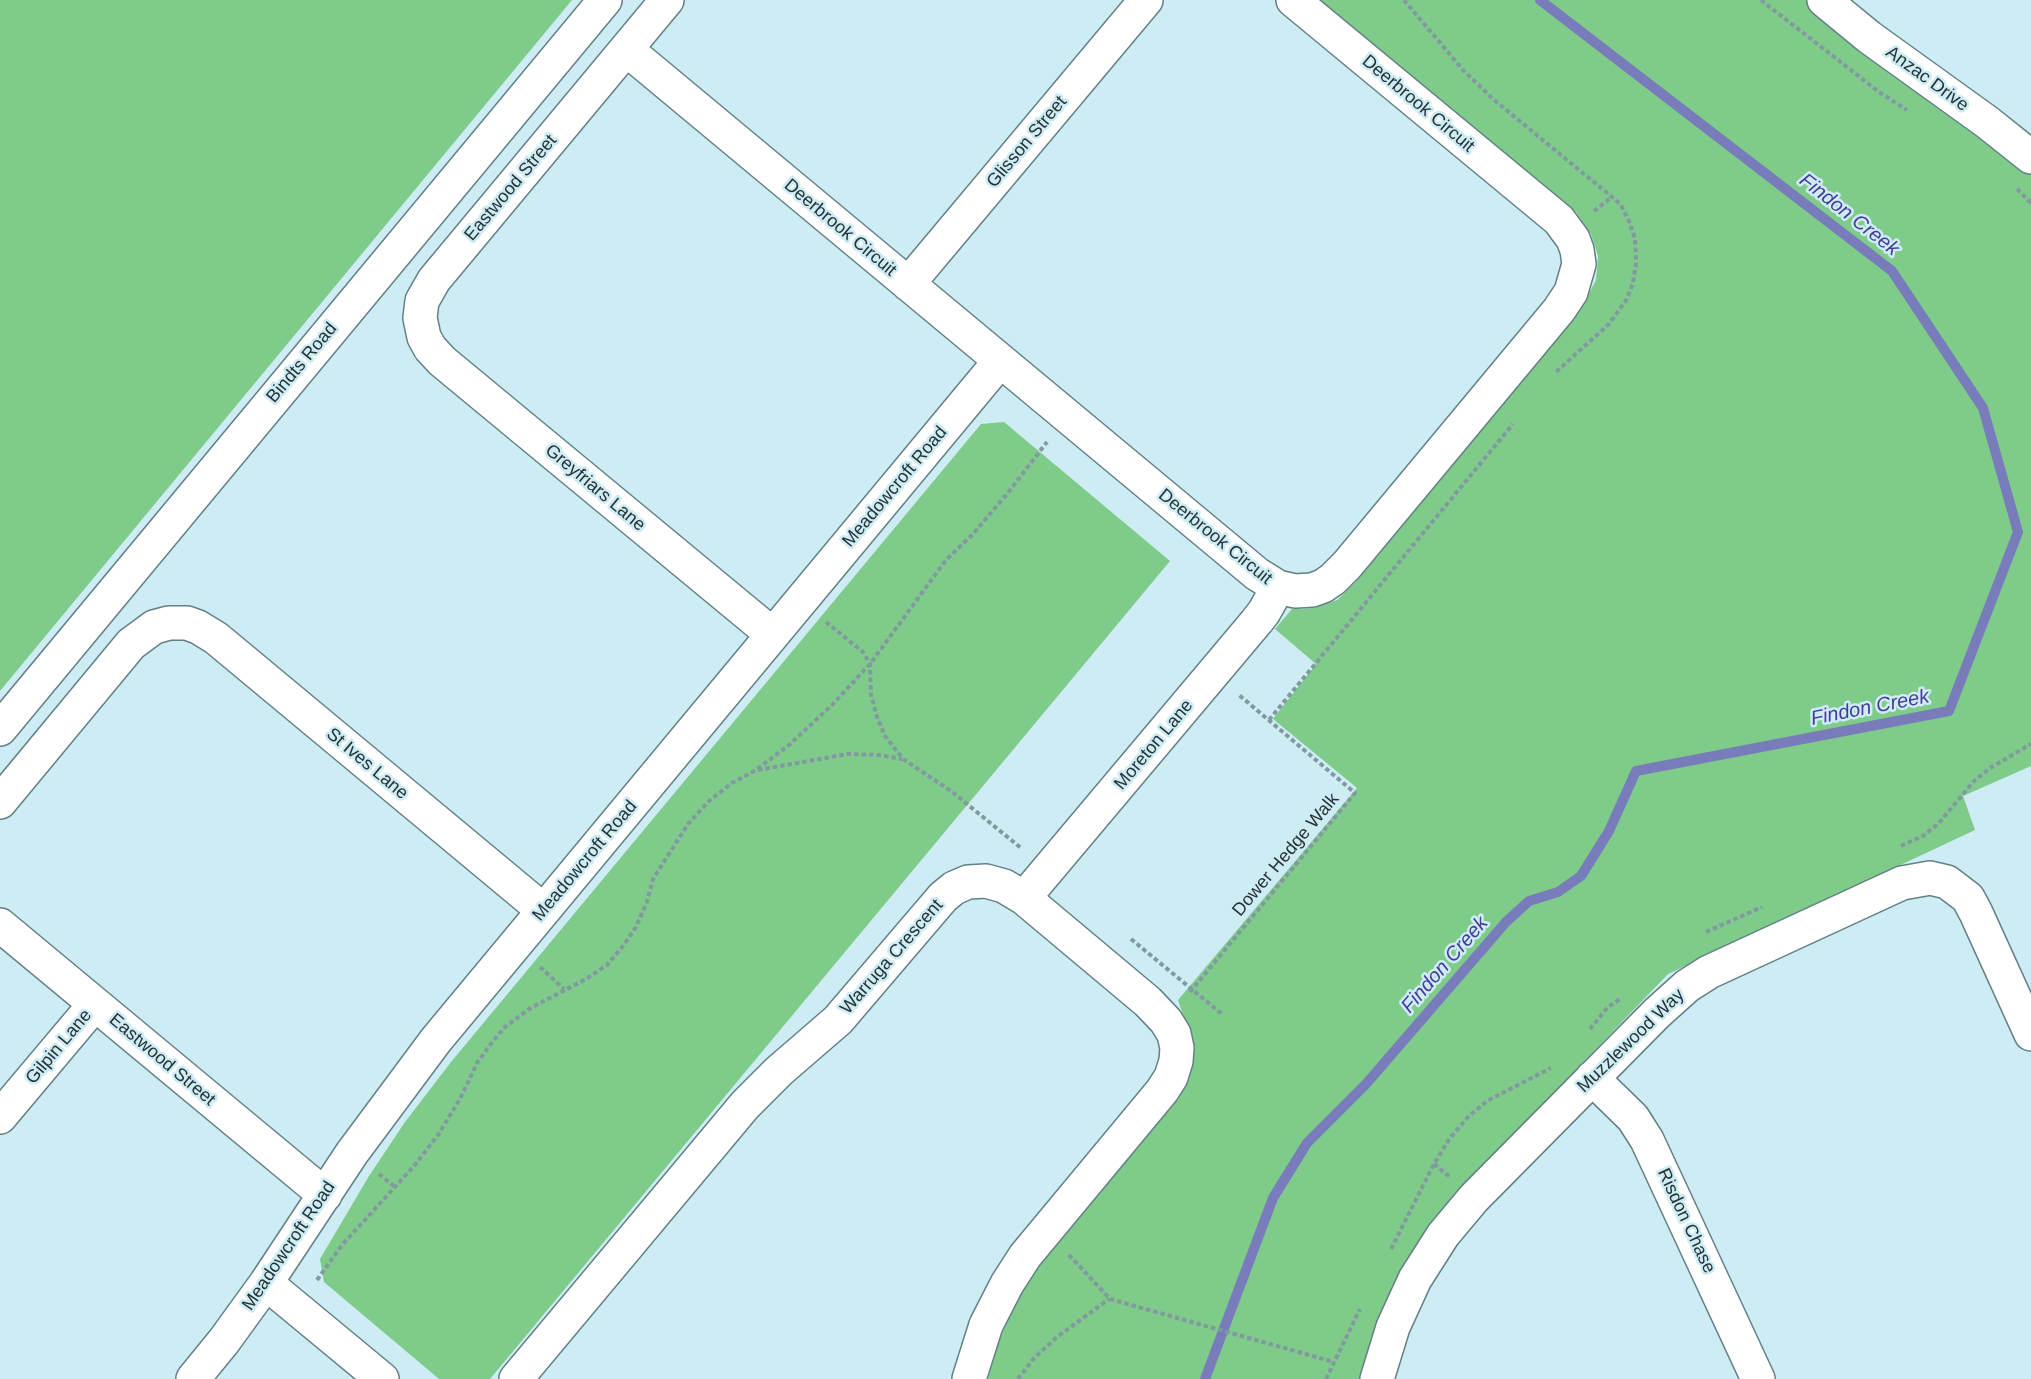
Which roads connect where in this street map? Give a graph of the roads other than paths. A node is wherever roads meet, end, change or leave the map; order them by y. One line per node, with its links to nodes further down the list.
1 (605, 0): 13 (street, Bindts Road)
2 (667, 0): 6 (street)
3 (1146, 0): 8 (street, Glisson Street)
4 (1293, 0): 11 (street, Deerbrook Circuit)
5 (1824, 0): 7 (street, Anzac Drive)
6 (626, 49): 8 (street, Deerbrook Circuit); 9 (street, Eastwood Street)
7 (2031, 157)
8 (908, 284): 10 (street, Deerbrook Circuit)
9 (424, 337): 12 (street, Greyfriars Lane)
10 (1000, 361): 11 (street, Deerbrook Circuit); 12 (street, Meadowcroft Road)
11 (1278, 587): 15 (street, Moreton Lane)
12 (772, 634): 16 (street, Meadowcroft Road)
13 (0, 729)
14 (0, 802): 16 (street, St Ives Lane)
15 (1024, 898): 26 (street, Warruga Crescent); 27 (street, Warruga Crescent)
16 (543, 910): 22 (street, Meadowcroft Road)
17 (0, 925): 18 (street, Eastwood Street)
18 (95, 1004): 21 (street, Gilpin Lane); 22 (street, Eastwood Street)
19 (2031, 1034): 20 (street, Muzzlewood Way)
20 (1592, 1078): 28 (street, Muzzlewood Way); 29 (street, Risdon Chase)
21 (0, 1117)
22 (325, 1195): 23 (street, Meadowcroft Road)
23 (266, 1283): 24 (street, Meadowcroft Road); 25 (street)
24 (193, 1379)
25 (382, 1379)
26 (516, 1379)
27 (969, 1379)
28 (1377, 1379)
29 (1758, 1379)

